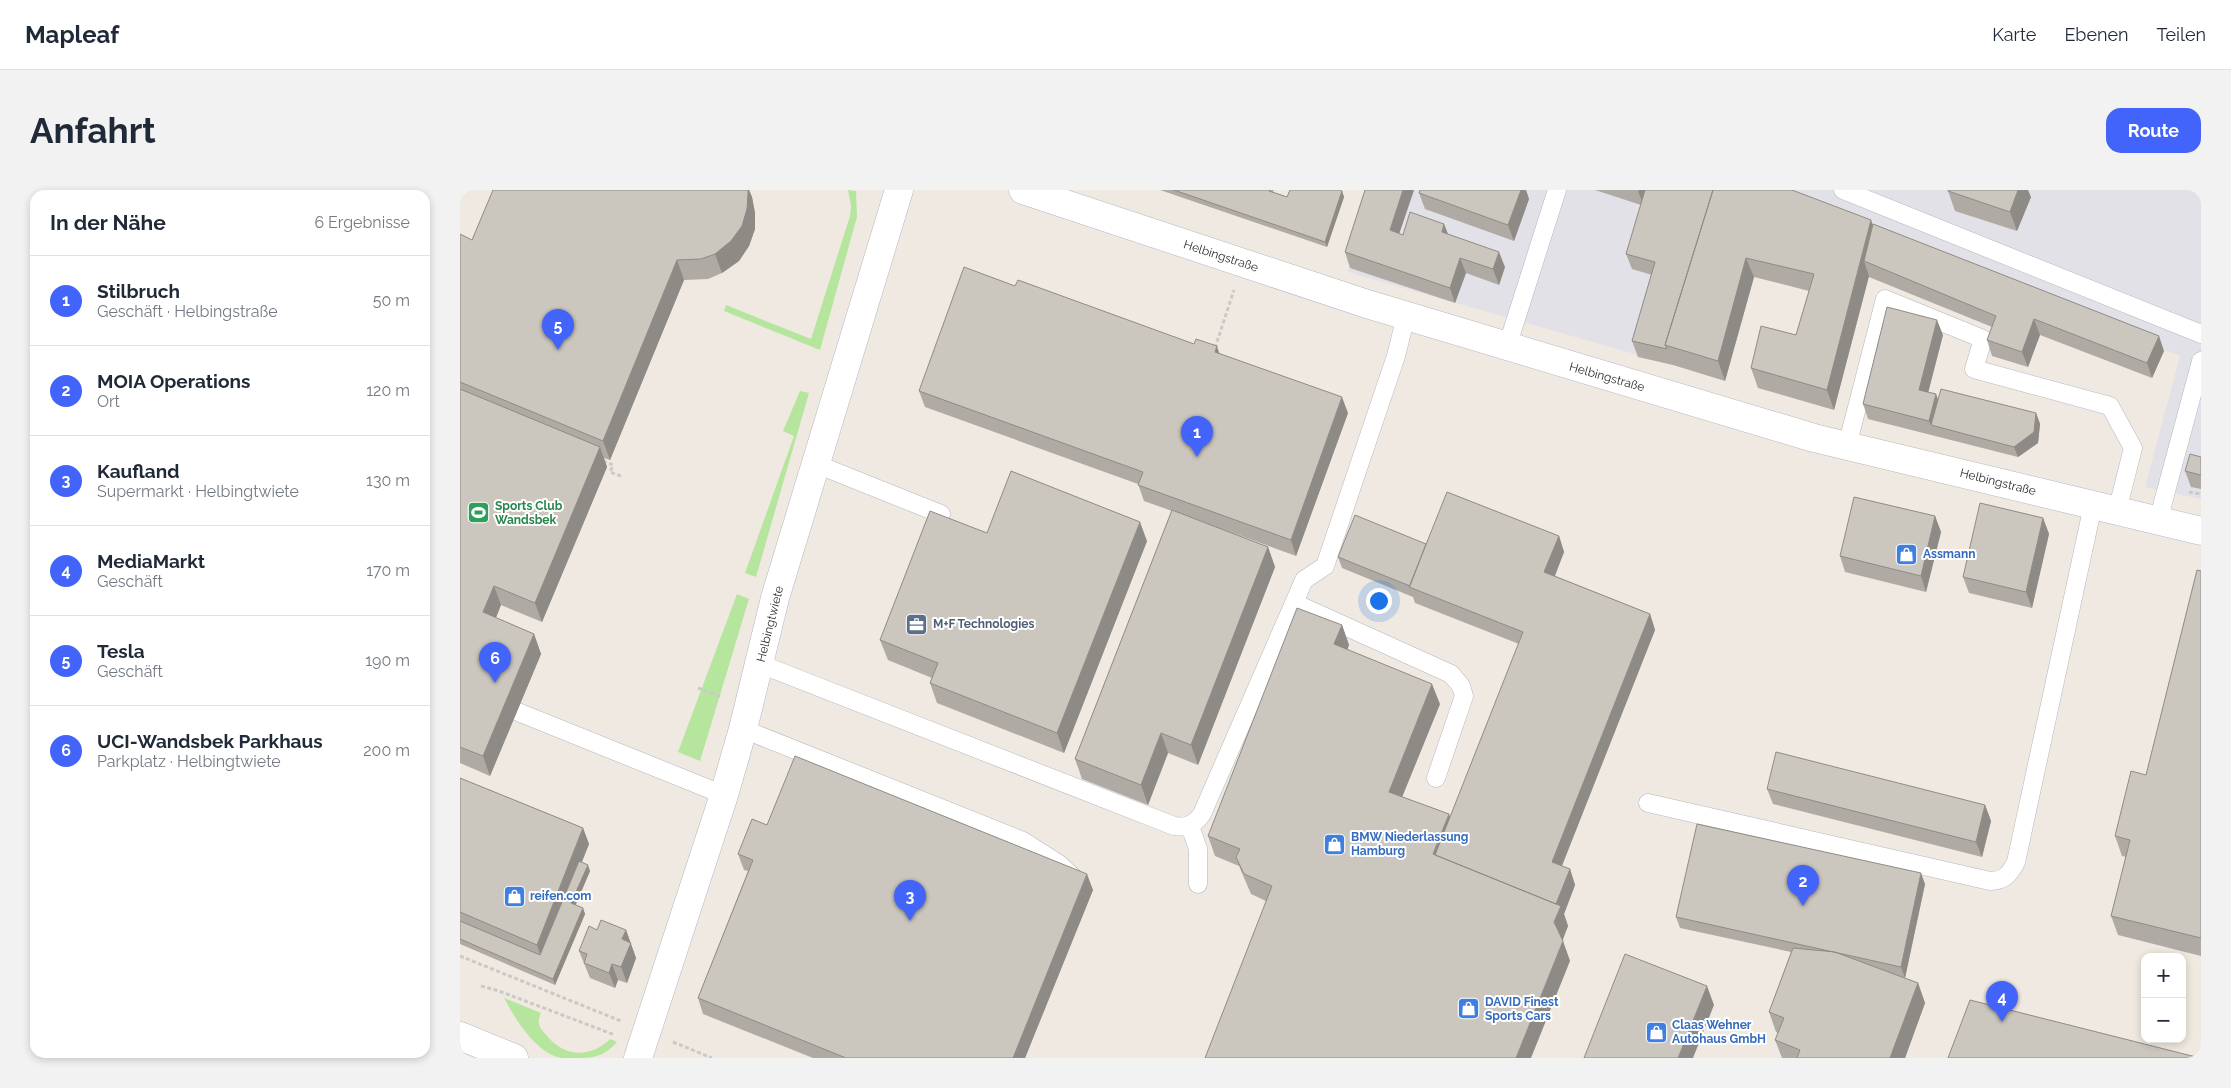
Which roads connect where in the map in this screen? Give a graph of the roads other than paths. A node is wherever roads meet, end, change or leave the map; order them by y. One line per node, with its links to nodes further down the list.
1 (899, 190): 10 (street, Helbingtwiete)
2 (1023, 190): 5 (street, Helbingstraße)
3 (1557, 190): 7 (lane)
4 (1843, 190): 6 (lane)
5 (1406, 316): 7 (street, Helbingstraße); 15 (lane)
6 (2201, 334)
7 (1507, 347): 9 (street, Helbingstraße)
8 (2201, 362): 13 (lane)
9 (1847, 446): 11 (street, Helbingstraße); 11 (lane)
10 (816, 464): 12 (lane); 16 (street, Helbingtwiete)
11 (2105, 508): 13 (street, Helbingstraße); 21 (lane)
12 (941, 514)
13 (2158, 521): 14 (street, Helbingstraße)
14 (2201, 531)
15 (1294, 602): 19 (lane); 22 (lane)
16 (760, 664): 18 (street, Helbingtwiete); 22 (lane)
17 (518, 712): 20 (lane)
18 (743, 729): 20 (street, Helbingtwiete); 24 (lane)
19 (1436, 778)
20 (724, 795): 26 (street, Helbingtwiete)
21 (1648, 803)
22 (1190, 826): 23 (lane)
23 (1198, 884)
24 (1079, 889)
25 (460, 1036): 27 (street)
26 (631, 1048)
27 (514, 1058)

